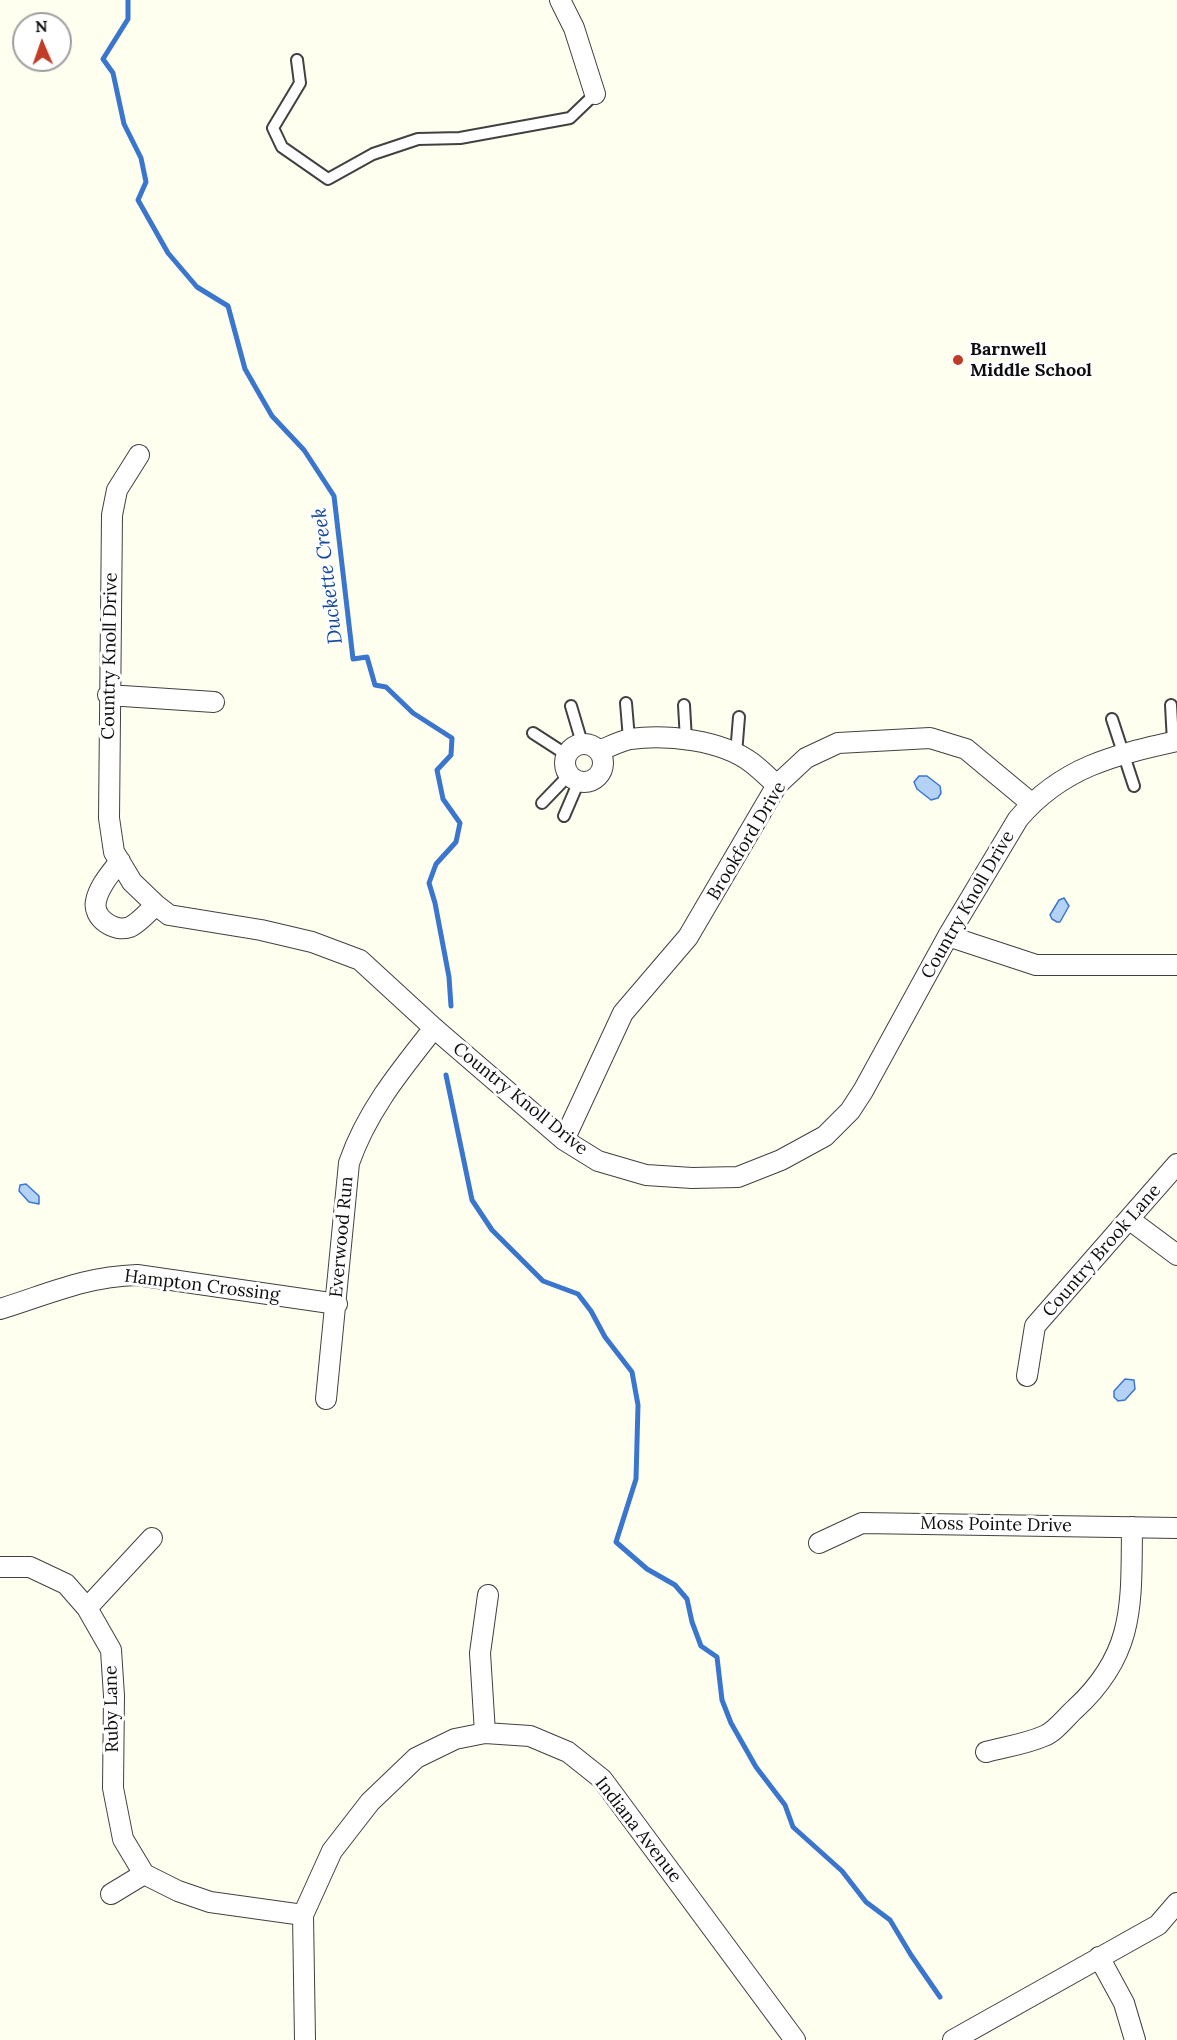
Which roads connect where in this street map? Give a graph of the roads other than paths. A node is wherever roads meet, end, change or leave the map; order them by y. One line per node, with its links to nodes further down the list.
1 (560, 0): 3 (street)
2 (297, 60): 3 (lane)
3 (595, 94)
4 (139, 455): 5 (street, Country Knoll Drive)
5 (108, 695): 6 (street); 26 (street, Country Knoll Drive)
6 (214, 702)
7 (626, 703): 14 (lane)
8 (684, 705): 15 (lane)
9 (1171, 705): 16 (lane)
10 (570, 706): 17 (lane)
11 (739, 717): 19 (lane)
12 (1112, 719): 18 (lane)
13 (533, 733): 17 (lane)
14 (629, 739): 15 (street); 17 (street)
15 (686, 740): 19 (street)
16 (1175, 741): 18 (street, Country Knoll Drive)
17 (583, 750): 20 (street); 20 (street)
18 (1125, 753): 22 (lane); 24 (street, Country Knoll Drive)
19 (735, 754): 21 (street)
20 (574, 778): 23 (lane); 25 (lane)
21 (777, 785): 24 (street, Brookford Drive); 31 (street, Brookford Drive)
22 (1134, 786)
23 (542, 802)
24 (1031, 803): 28 (street, Country Knoll Drive)
25 (564, 816)
26 (120, 861): 27 (street, Country Knoll Drive); 27 (street)
27 (156, 905): 30 (street, Country Knoll Drive)
28 (948, 936): 29 (street); 31 (street, Country Knoll Drive)
29 (1177, 965)
30 (434, 1028): 31 (street, Country Knoll Drive); 35 (street, Everwood Run)
31 (564, 1140)
32 (1177, 1164): 33 (street, Country Brook Lane)
33 (1130, 1220): 34 (street); 37 (street, Country Brook Lane)
34 (1177, 1256)
35 (337, 1304): 36 (street, Hampton Crossing); 38 (street, Everwood Run)
36 (0, 1309)
37 (1027, 1376)
38 (326, 1399)
39 (1132, 1527): 40 (street, Moss Pointe Drive); 42 (street, Moss Pointe Drive); 47 (street)
40 (1177, 1528)
41 (152, 1538): 45 (street)
42 (819, 1543)
43 (0, 1567): 45 (street, Ruby Lane)
44 (488, 1595): 46 (street)
45 (87, 1608): 48 (street, Ruby Lane)
46 (485, 1733): 51 (street, Indiana Avenue); 54 (street, Indiana Avenue)
47 (986, 1752)
48 (144, 1874): 49 (street); 51 (street)
49 (111, 1894)
50 (1177, 1903): 52 (street)
51 (303, 1915): 53 (street, Indiana Avenue)
52 (1099, 1957): 55 (street); 56 (street)
53 (305, 2040)
54 (795, 2040)
55 (953, 2040)
56 (1135, 2040)

